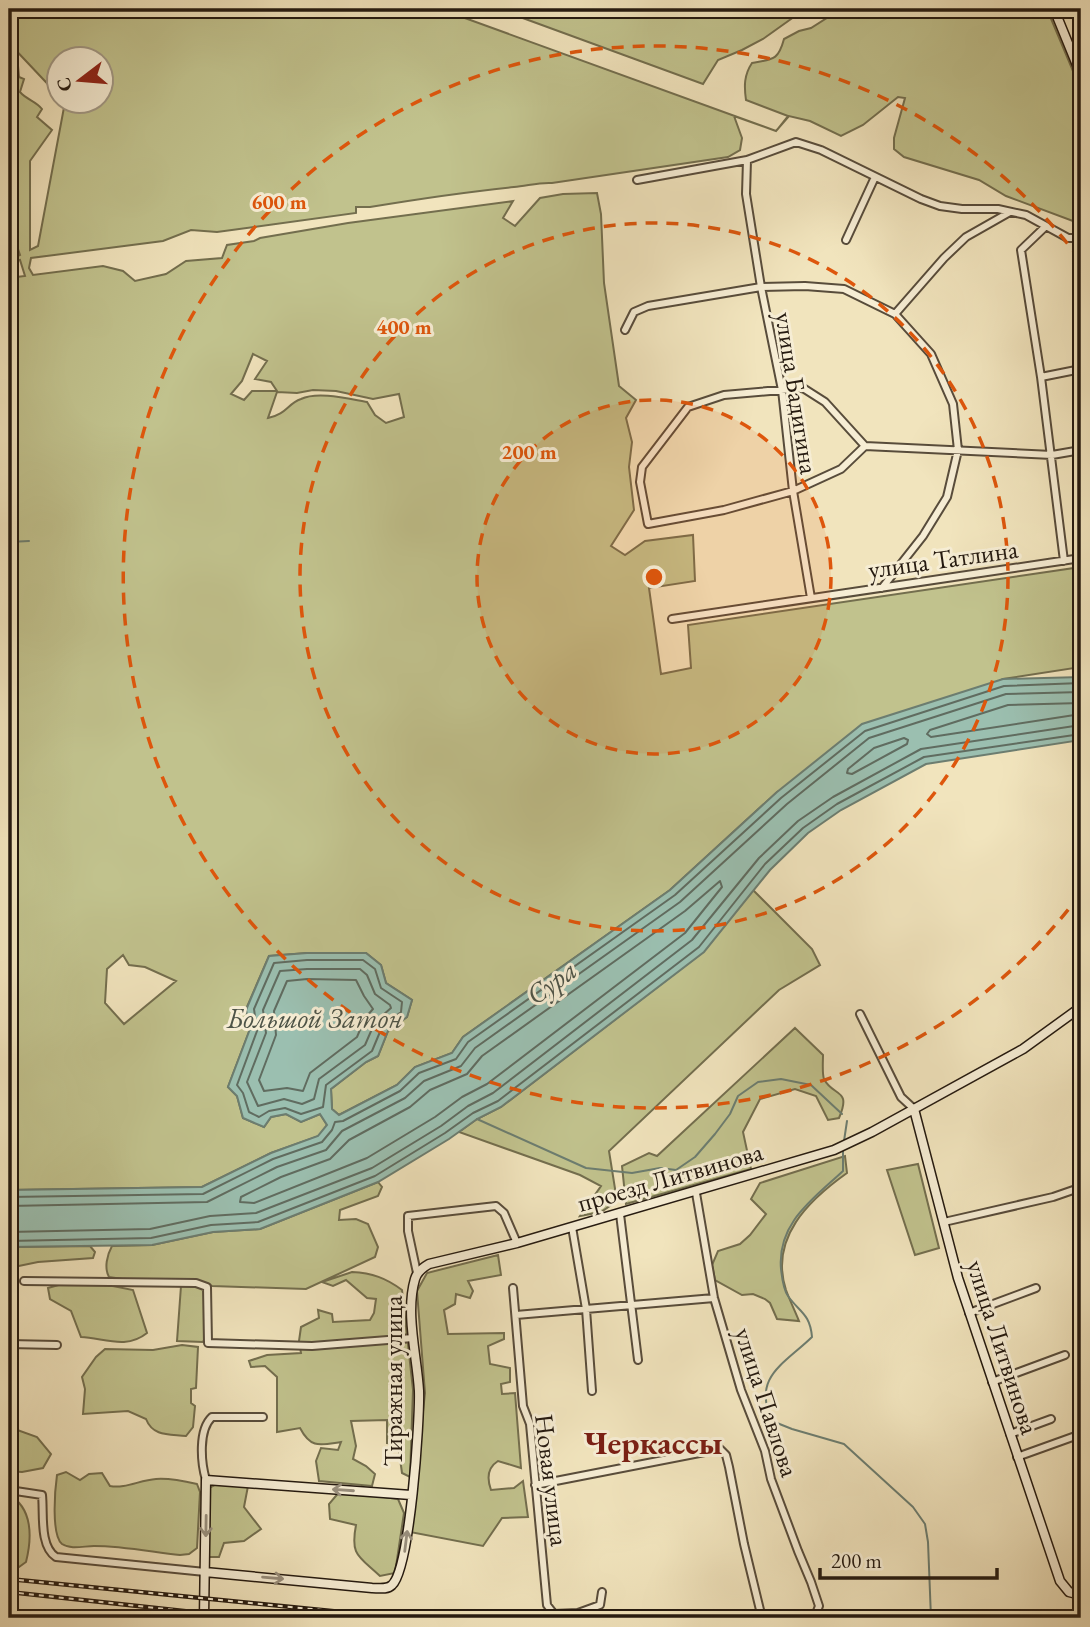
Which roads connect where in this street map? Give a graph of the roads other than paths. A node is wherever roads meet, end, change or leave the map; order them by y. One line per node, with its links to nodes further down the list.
1 (1054, 9): 2 (main road)
2 (1081, 75)
3 (747, 160): 4 (street); 5 (street); 10 (street, улица Бадигина)
4 (875, 177): 6 (street); 9 (street)
5 (637, 180)
6 (1010, 212): 7 (street); 11 (street)
7 (1046, 226): 8 (street); 14 (street)
8 (1081, 238)
9 (846, 240)
10 (761, 287): 11 (street); 12 (street); 15 (street, улица Бадигина)
11 (895, 314): 17 (street)
12 (625, 330)
13 (1081, 369): 14 (street)
14 (1041, 377): 19 (street)
15 (782, 390): 16 (street); 20 (street, улица Бадигина); 20 (street)
16 (865, 446): 17 (street); 20 (street)
17 (958, 450): 19 (street); 23 (street)
18 (1081, 450): 19 (street)
19 (1052, 455): 22 (street)
20 (793, 491): 24 (street, улица Бадигина)
21 (1081, 558): 22 (street, улица Татлина)
22 (1064, 561): 23 (street, улица Татлина)
23 (882, 588): 24 (street, улица Татлина)
24 (811, 598): 25 (street, улица Татлина)
25 (672, 619)
26 (1081, 1007): 28 (main road, проезд Литвинова)
27 (860, 1014): 28 (street)
28 (914, 1109): 29 (main road, проезд Литвинова); 32 (main road, улица Литвинова)
29 (696, 1193): 31 (main road, проезд Литвинова); 40 (street, улица Павлова)
30 (1081, 1195): 32 (street)
31 (620, 1214): 33 (main road, проезд Литвинова); 41 (street)
32 (943, 1222): 43 (main road, улица Литвинова)
33 (572, 1227): 34 (main road, проезд Литвинова); 42 (street)
34 (517, 1243): 35 (main road, проезд Литвинова); 36 (street)
35 (429, 1264): 36 (main road, Тиражная улица)
36 (417, 1273): 45 (main road, Тиражная улица)
37 (24, 1281): 45 (street)
38 (513, 1288): 44 (street, Новая улица)
39 (1036, 1288): 43 (street)
40 (714, 1298): 41 (street); 64 (street, улица Павлова)
41 (632, 1306): 42 (street); 49 (street)
42 (586, 1309): 44 (street); 51 (street)
43 (969, 1313): 50 (main road, улица Литвинова)
44 (516, 1315): 58 (street, Новая улица)
45 (413, 1338): 60 (main road, Тиражная улица)
46 (9, 1344): 47 (street)
47 (57, 1345)
48 (1065, 1355): 50 (street)
49 (638, 1360)
50 (992, 1382): 54 (main road, улица Литвинова)
51 (592, 1391)
52 (263, 1417): 57 (street)
53 (1051, 1419): 54 (street)
54 (1010, 1434): 56 (main road, улица Литвинова)
55 (1081, 1434): 56 (street)
56 (1017, 1457): 63 (main road, улица Литвинова)
57 (206, 1480): 60 (main road, one-way to 57); 61 (main road, one-way to 61)
58 (535, 1485): 62 (street, Новая улица); 66 (street)
59 (9, 1490): 61 (street)
60 (411, 1495): 61 (main road, Тиражная улица, one-way to 60)
61 (205, 1572): 65 (main road)
62 (602, 1592)
63 (1081, 1595)
64 (815, 1616)
65 (204, 1618)
66 (758, 1618)

